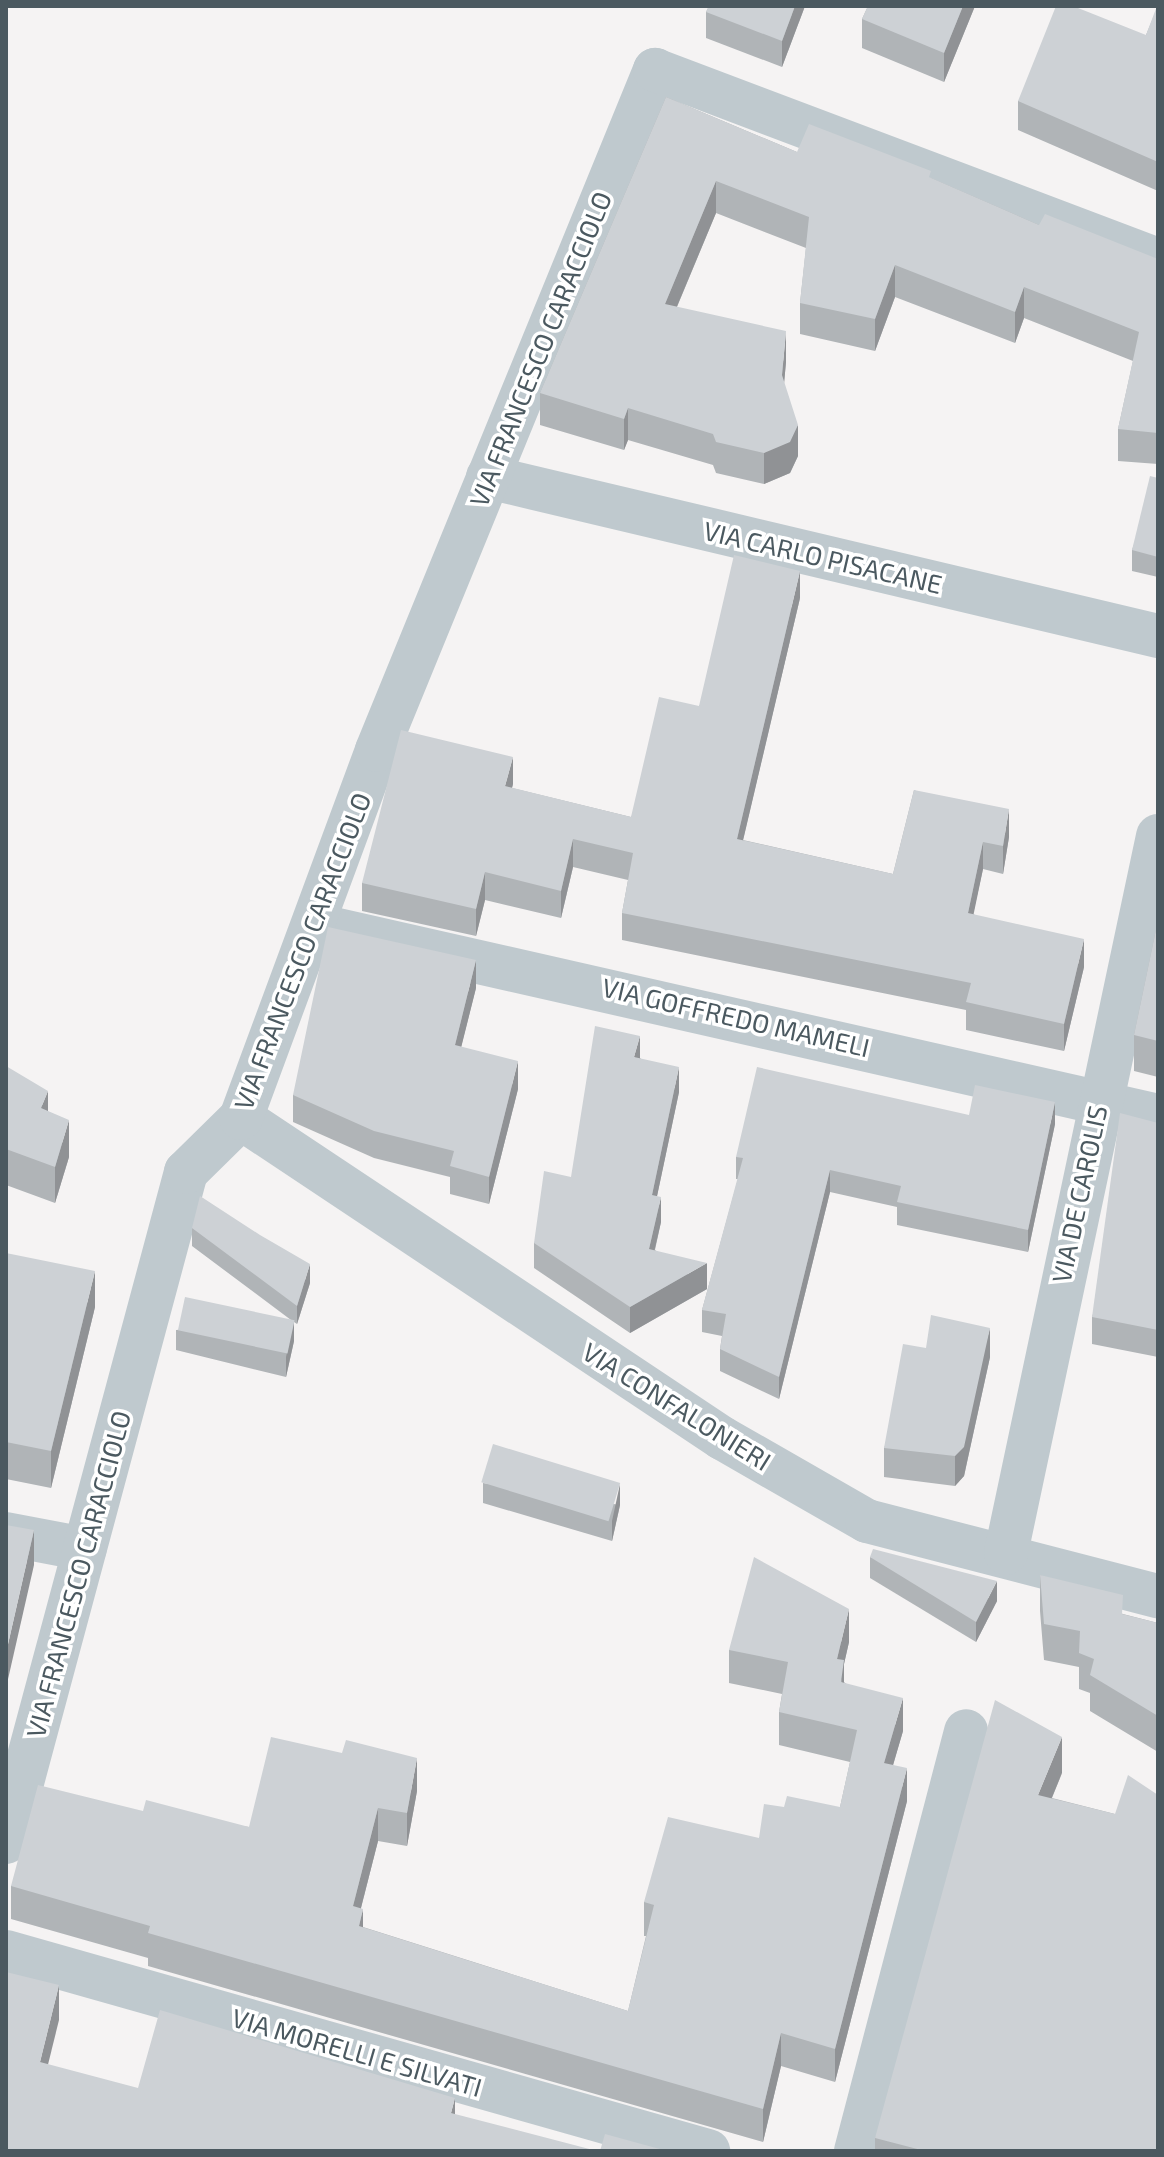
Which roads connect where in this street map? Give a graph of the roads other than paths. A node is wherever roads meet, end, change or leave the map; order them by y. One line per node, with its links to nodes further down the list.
1 (1158, 260): 2 (street, VIA FRANCESCO CARACCIOLO)
2 (488, 477): 3 (street, VIA CARLO PISACANE); 5 (street, VIA FRANCESCO CARACCIOLO)
3 (1158, 636)
4 (1158, 836): 6 (street, VIA DE CAROLIS)
5 (312, 925): 6 (street, VIA GOFFREDO MAMELI); 8 (street, VIA FRANCESCO CARACCIOLO)
6 (1098, 1101): 7 (street, VIA GOFFREDO MAMELI); 11 (street, VIA DE CAROLIS)
7 (1158, 1116)
8 (241, 1118): 10 (street, VIA FRANCESCO CARACCIOLO); 11 (street, VIA CONFALONIERI)
9 (6, 1534): 10 (street)
10 (85, 1549): 14 (street, VIA FRANCESCO CARACCIOLO)
11 (1006, 1553): 12 (street, VIA CONFALONIERI)
12 (1158, 1596)
13 (966, 1731): 17 (street)
14 (6, 1842)
15 (6, 1952): 16 (street, VIA MORELLI E SILVATI)
16 (708, 2151)
17 (856, 2151)

